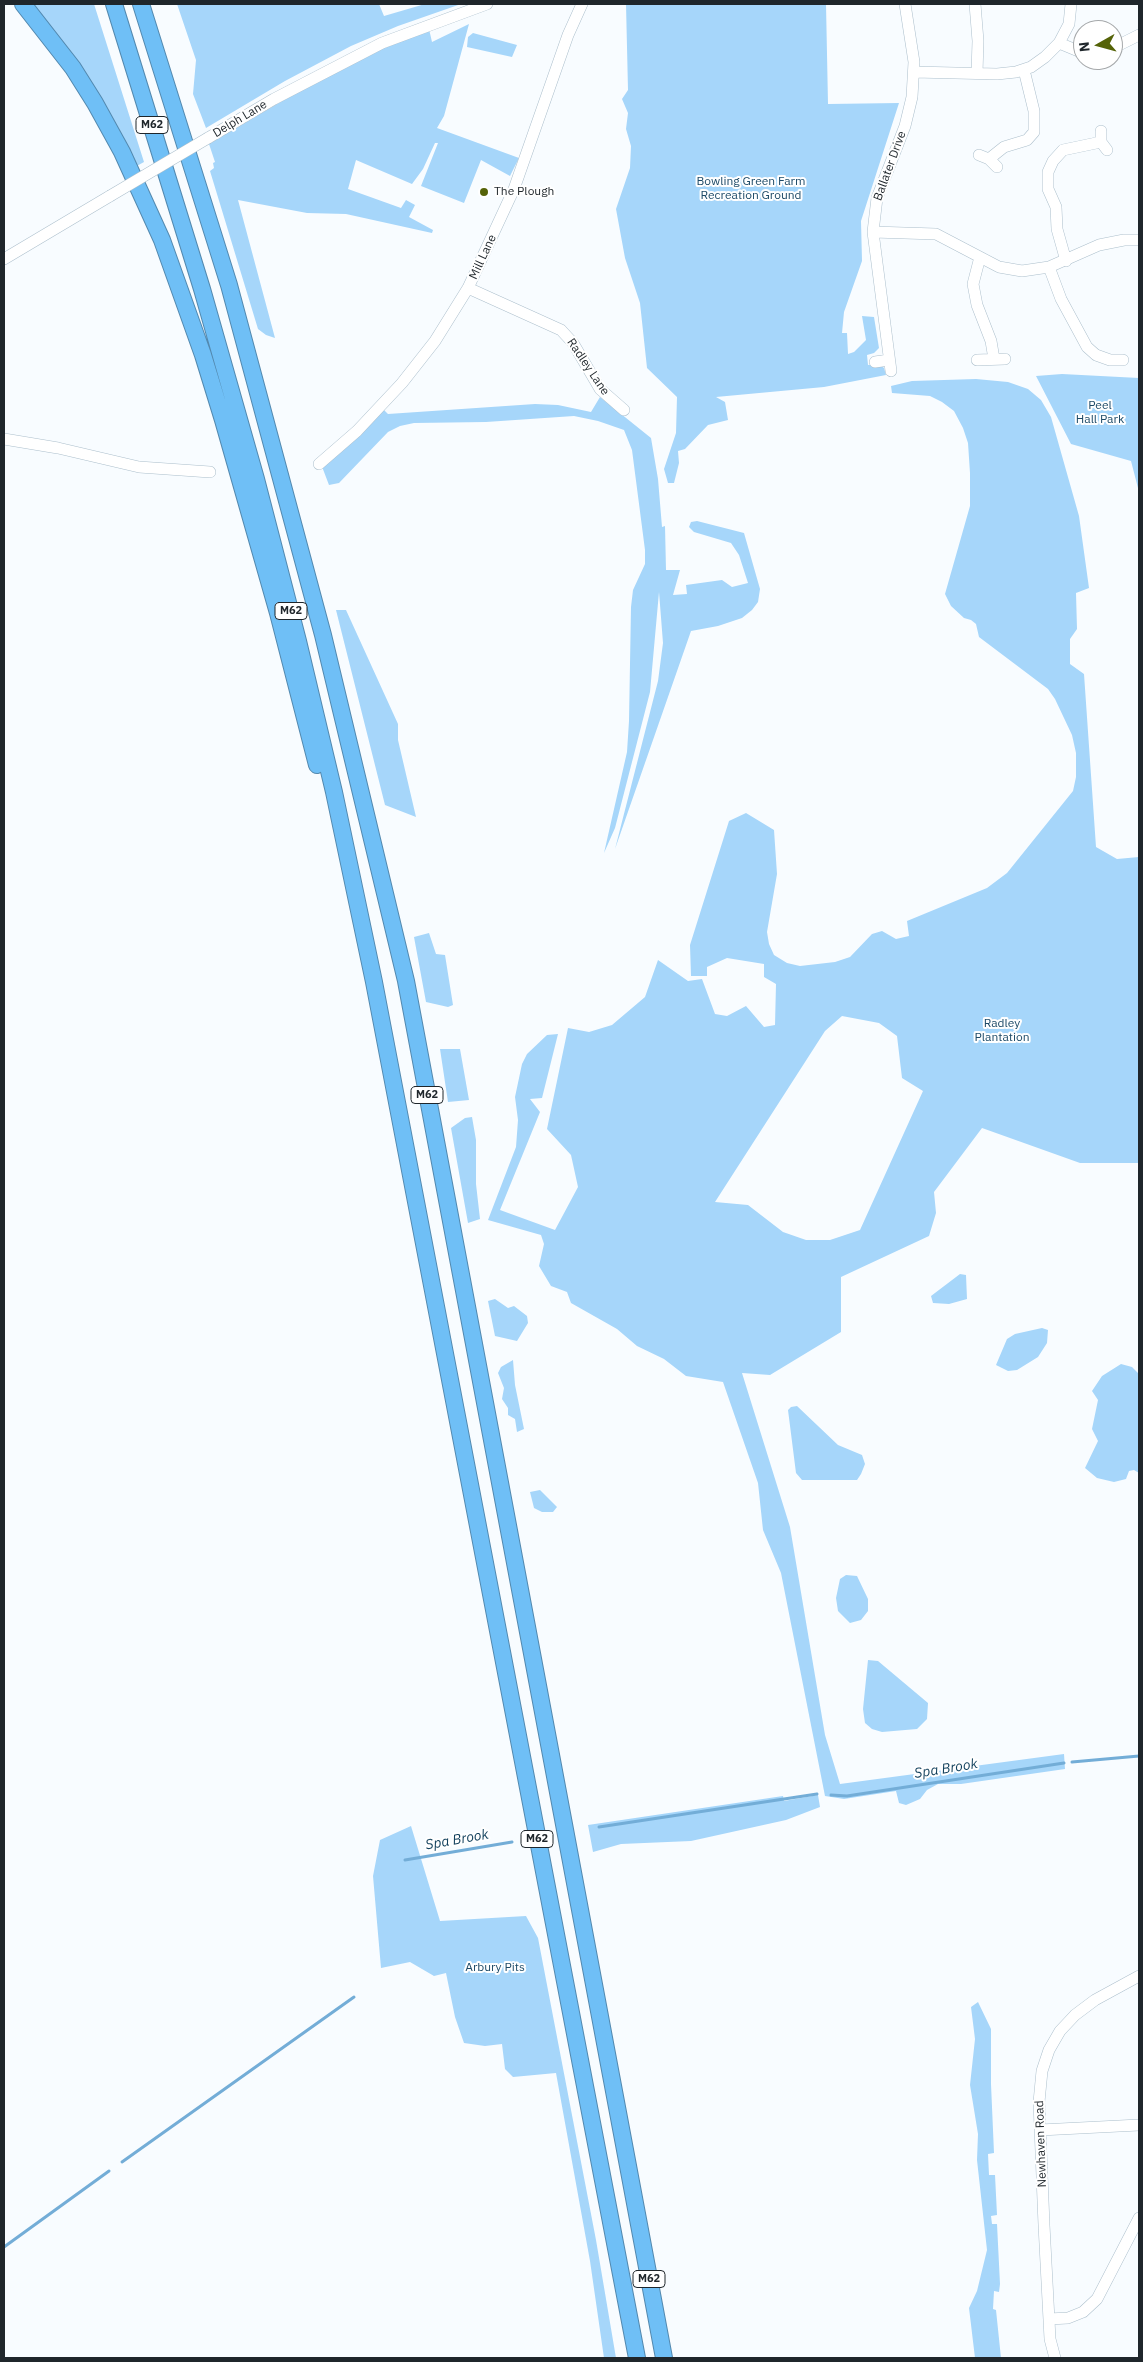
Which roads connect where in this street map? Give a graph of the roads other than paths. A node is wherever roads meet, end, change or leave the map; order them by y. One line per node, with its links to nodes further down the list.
1 (23, 4): 32 (highway)
2 (114, 4): 32 (highway, M62)
3 (487, 4): 21 (street, Delph Lane, bridge)
4 (905, 4): 14 (street, Ballater Drive)
5 (975, 4): 15 (street)
6 (1071, 4): 10 (street)
7 (141, 5): 36 (highway, M62)
8 (579, 6): 24 (street, Mill Lane)
9 (1139, 36): 11 (street)
10 (1059, 43): 12 (street); 13 (street)
11 (1123, 43)
12 (1073, 49)
13 (1024, 70): 15 (street); 17 (street)
14 (914, 72): 15 (street); 18 (street, Ballater Drive)
15 (977, 73)
16 (1103, 141): 22 (street)
17 (988, 161)
18 (873, 232): 20 (street); 27 (street, Ballater Drive)
19 (1139, 240): 22 (street)
20 (980, 257): 23 (street); 25 (street)
21 (4, 259)
22 (1066, 261): 23 (street)
23 (1049, 267): 26 (street)
24 (468, 288): 28 (street, Radley Lane); 30 (street, Mill Lane)
25 (977, 360)
26 (1123, 360)
27 (875, 362)
28 (624, 410)
29 (4, 439): 31 (street)
30 (319, 464)
31 (210, 472)
32 (374, 982): 37 (highway, M62)
33 (1139, 1976): 35 (street, Newhaven Road)
34 (1139, 2125): 35 (street)
35 (1040, 2130): 39 (street, Newhaven Road)
36 (635, 2200): 42 (highway, M62); 43 (highway)
37 (608, 2207): 40 (highway); 41 (highway, M62)
38 (1139, 2218): 39 (street)
39 (1049, 2318): 44 (street, Newhaven Road)
40 (631, 2358)
41 (637, 2358)
42 (664, 2358)
43 (672, 2358)
44 (1055, 2358)

